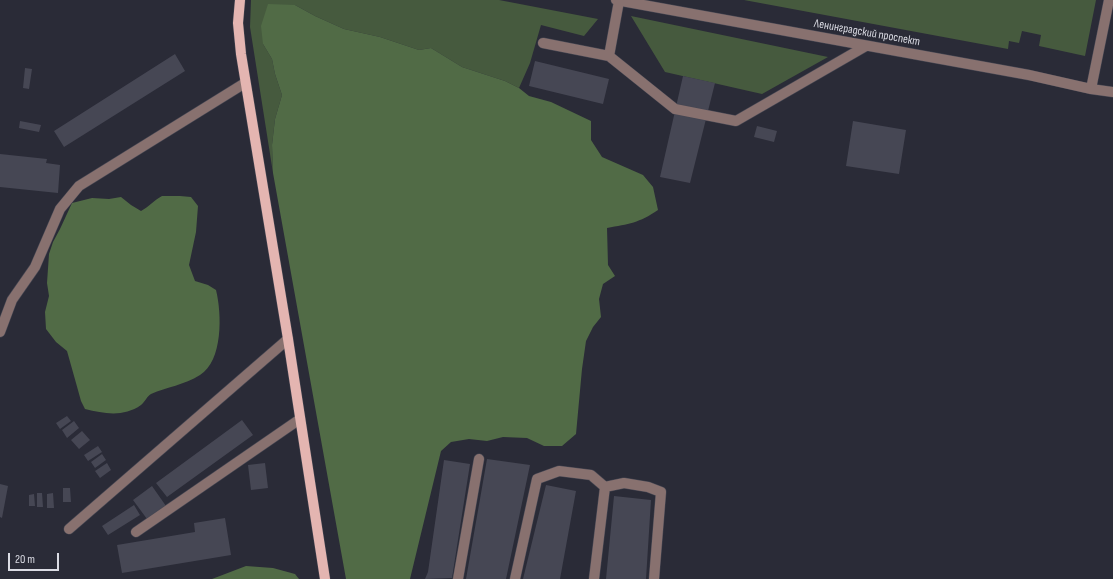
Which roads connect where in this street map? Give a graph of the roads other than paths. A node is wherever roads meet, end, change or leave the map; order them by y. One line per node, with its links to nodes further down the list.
1 (240, 0): 7 (main road)
2 (618, 0): 5 (street, Ленинградский проспект); 6 (street)
3 (1109, 0): 8 (street)
4 (543, 43): 6 (street)
5 (866, 46): 6 (street); 8 (street, Ленинградский проспект)
6 (609, 56)
7 (245, 83): 10 (street); 11 (main road)
8 (1091, 89): 9 (street, Ленинградский проспект)
9 (1113, 92)
10 (0, 332)
11 (288, 339): 12 (main road); 15 (street)
12 (300, 420): 16 (street); 17 (main road)
13 (479, 460): 18 (street)
14 (605, 488): 19 (street); 20 (street); 21 (street)
15 (69, 529)
16 (136, 532)
17 (325, 579)
18 (458, 579)
19 (515, 579)
20 (594, 579)
21 (654, 579)

